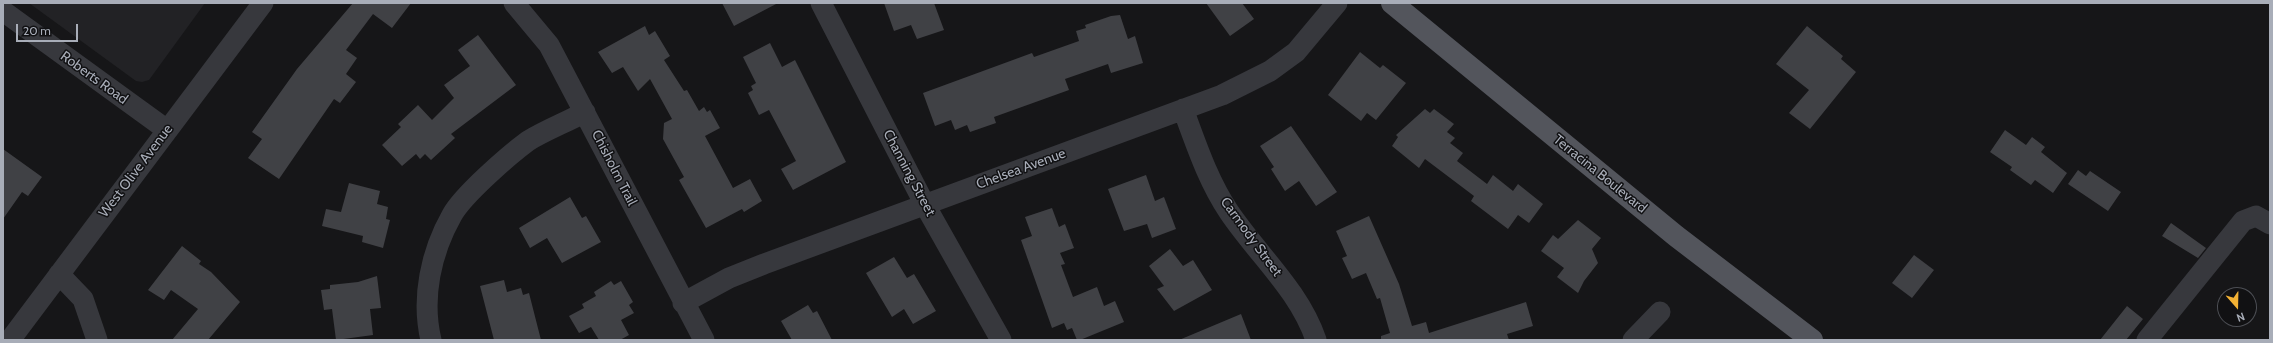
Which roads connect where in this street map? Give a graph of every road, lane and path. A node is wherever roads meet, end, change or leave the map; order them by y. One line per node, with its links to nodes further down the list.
1 (263, 3): 9 (street, West Olive Avenue)
2 (514, 3): 8 (street, Chisholm Trail)
3 (821, 3): 10 (street, Channing Street)
4 (1337, 3): 7 (street, Chelsea Avenue)
5 (1392, 3): 22 (main road, Terracina Boulevard)
6 (3, 11): 9 (street, Roberts Road)
7 (1183, 109): 10 (street, Chelsea Avenue); 20 (street, Carmody Street)
8 (585, 112): 13 (street, Chisholm Trail); 17 (street)
9 (167, 130): 12 (street, West Olive Avenue)
10 (925, 205): 13 (street, Chelsea Avenue); 19 (street, Channing Street)
11 (2270, 224): 23 (street)
12 (59, 274): 15 (street, West Olive Avenue); 16 (street)
13 (683, 303): 18 (street, Chisholm Trail)
14 (1660, 312): 21 (street)
15 (10, 340)
16 (97, 340)
17 (431, 340)
18 (704, 340)
19 (1001, 340)
20 (1316, 340)
21 (1633, 340)
22 (1812, 340)
23 (2147, 340)

